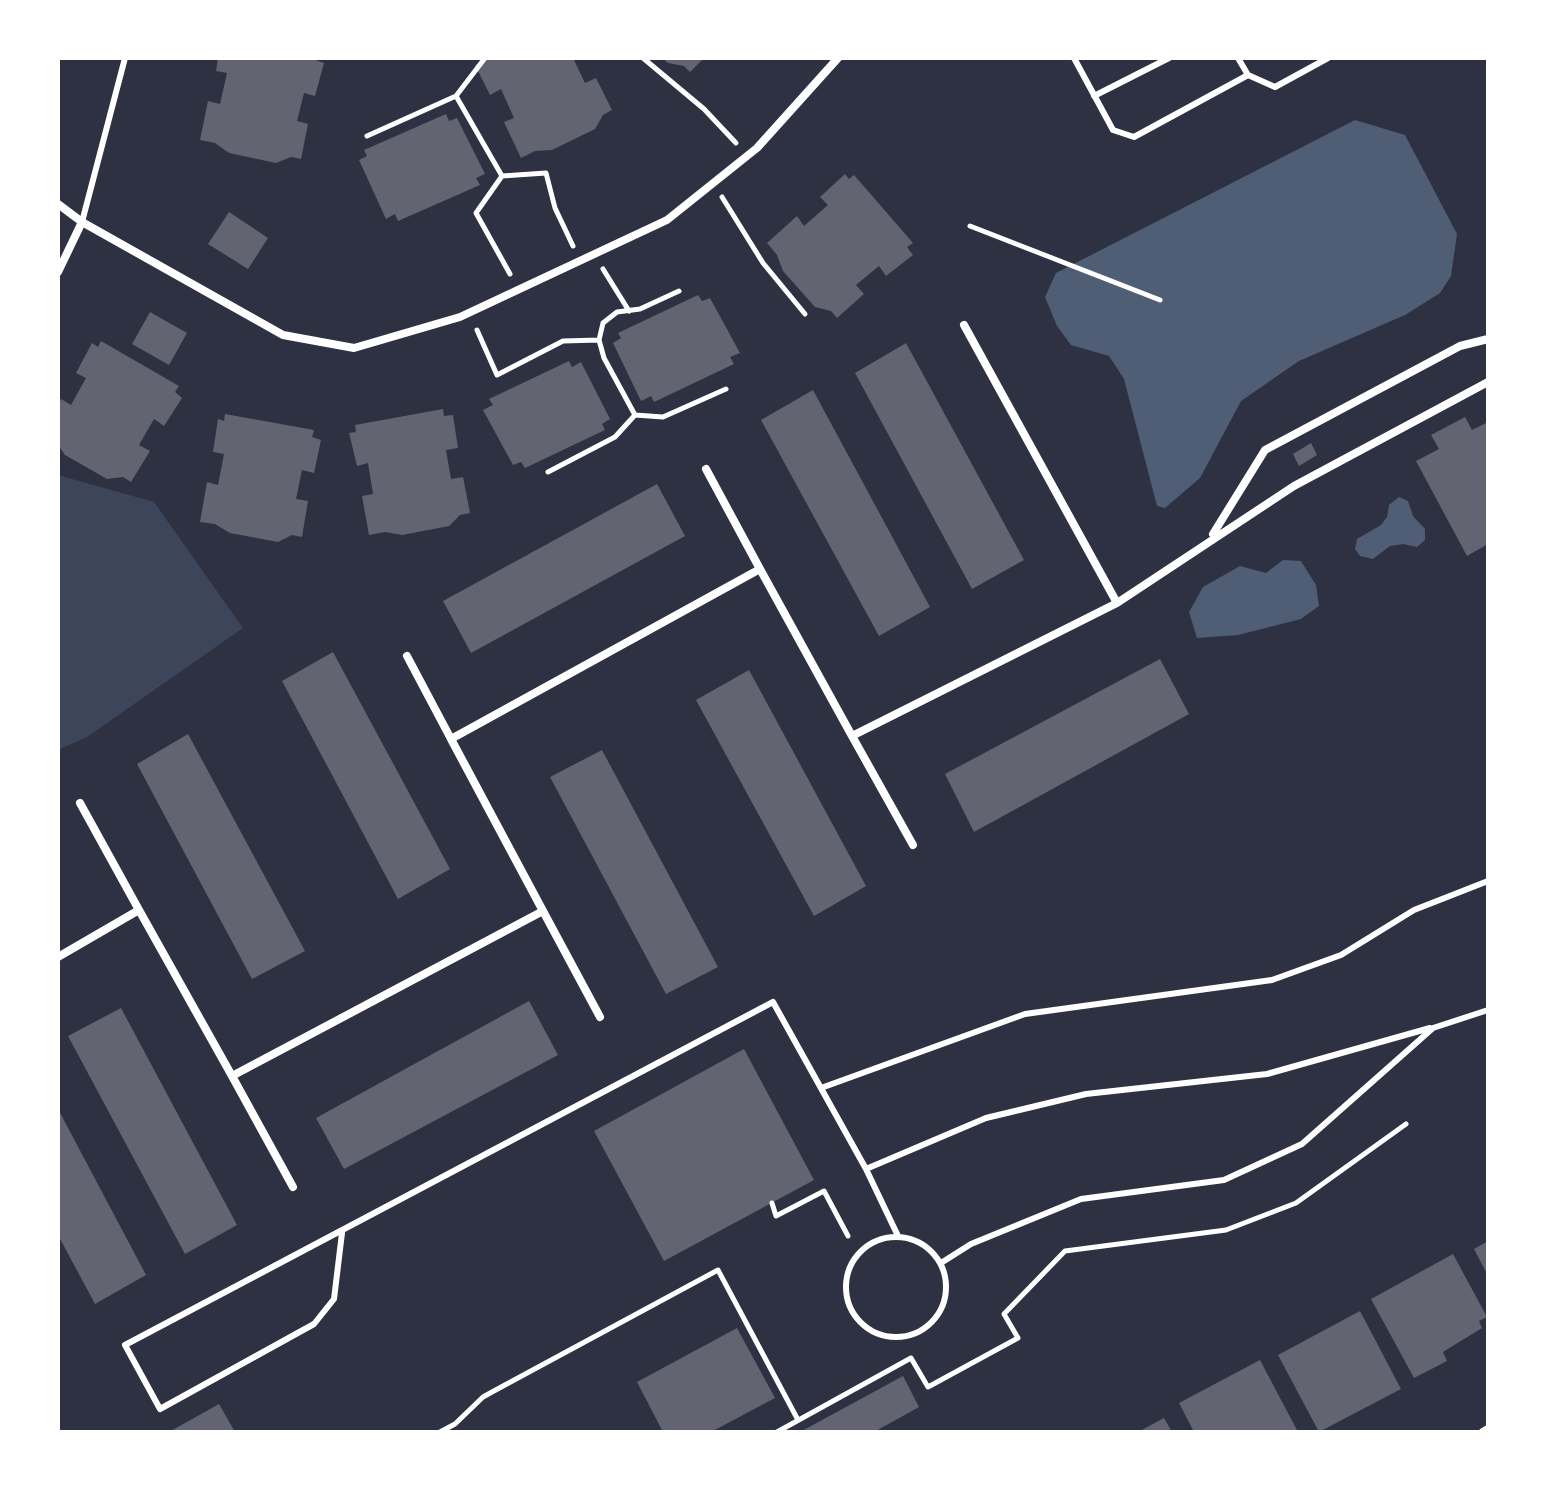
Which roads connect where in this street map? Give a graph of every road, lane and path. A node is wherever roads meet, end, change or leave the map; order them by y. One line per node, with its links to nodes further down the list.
1 (125, 58): 17 (lane)
2 (485, 58): 10 (path)
3 (643, 58): 13 (path)
4 (838, 58): 13 (street)
5 (1074, 58): 11 (lane)
6 (1169, 58): 11 (lane)
7 (1238, 58): 9 (lane)
8 (1328, 58): 9 (lane)
9 (1248, 75): 11 (lane)
10 (456, 96): 12 (path); 14 (path)
11 (1094, 96)
12 (367, 136)
13 (747, 156): 15 (street)
14 (502, 176): 20 (path); 22 (path)
15 (713, 183): 19 (street); 27 (path)
16 (58, 204): 17 (street)
17 (82, 222): 21 (street); 26 (street)
18 (970, 226): 24 (path)
19 (596, 254): 20 (street); 25 (path)
20 (580, 261): 22 (street)
21 (58, 272)
22 (518, 289): 26 (street)
23 (679, 291): 25 (path)
24 (1160, 300)
25 (629, 311): 30 (path)
26 (469, 312): 30 (path)
27 (805, 314)
28 (964, 325): 38 (street)
29 (1488, 339): 36 (street)
30 (599, 340): 33 (path)
31 (1488, 382): 36 (street)
32 (726, 389): 33 (path)
33 (635, 415): 35 (path)
34 (706, 469): 37 (street)
35 (548, 472)
36 (1211, 538): 38 (street)
37 (760, 569): 40 (street); 41 (street)
38 (1117, 603): 40 (street)
39 (407, 656): 41 (street)
40 (852, 736): 43 (street)
41 (451, 739): 46 (street)
42 (80, 803): 45 (street)
43 (913, 845)
44 (1488, 881): 52 (lane)
45 (139, 910): 47 (street); 51 (street)
46 (543, 911): 49 (street); 51 (street)
47 (58, 957)
48 (1488, 1010): 50 (lane)
49 (600, 1017)
50 (1433, 1028): 54 (lane); 60 (lane)
51 (232, 1076): 55 (street)
52 (821, 1088): 54 (lane); 57 (lane)
53 (1406, 1124): 61 (path)
54 (866, 1169): 59 (lane)
55 (293, 1187)
56 (772, 1203): 58 (path)
57 (342, 1233): 57 (lane)
58 (848, 1236)
59 (898, 1236): 60 (lane); 60 (lane)
60 (941, 1263)
61 (798, 1420): 62 (path); 63 (path)
62 (440, 1432)
63 (777, 1432)

